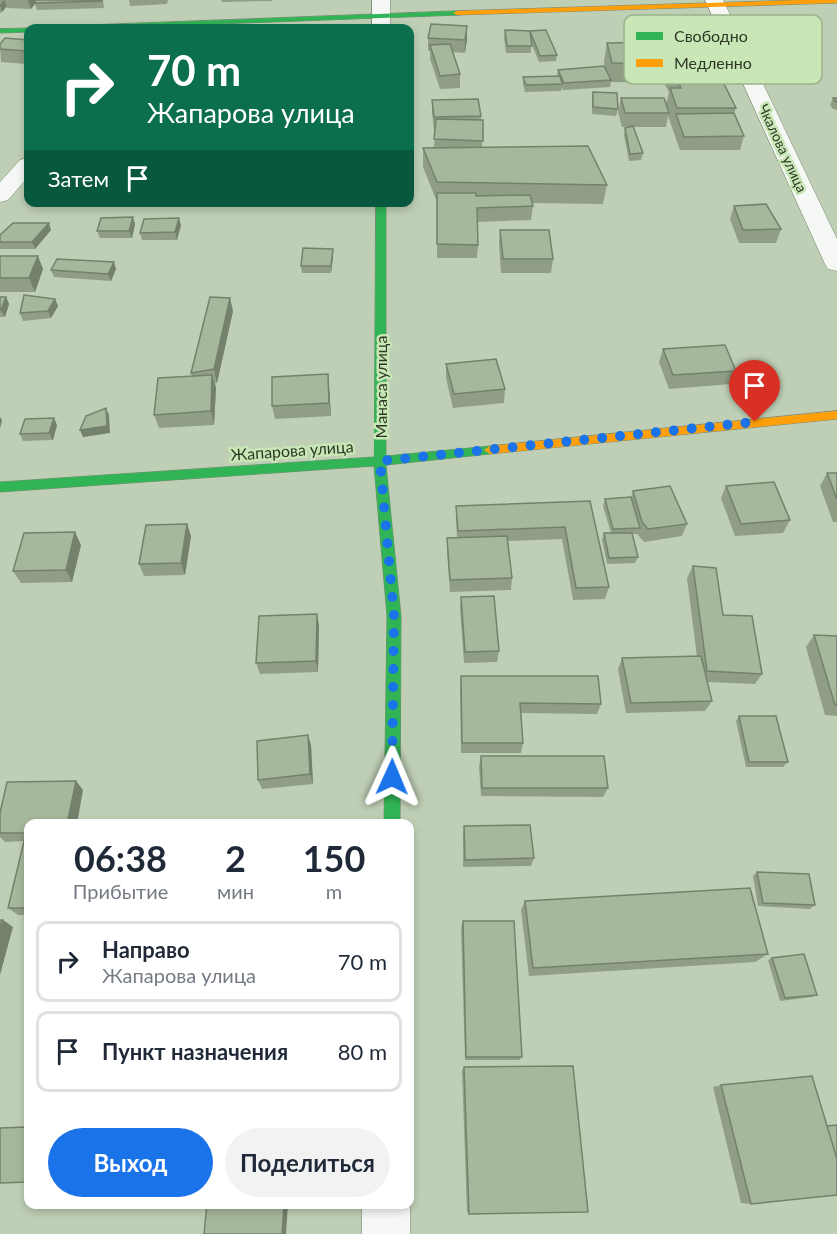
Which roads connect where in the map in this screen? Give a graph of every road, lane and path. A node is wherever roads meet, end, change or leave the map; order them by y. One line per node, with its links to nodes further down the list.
1 (715, 2): 2 (street); 3 (street)
2 (837, 2)
3 (381, 15): 4 (street)
4 (190, 24)
5 (24, 30): 6 (street)
6 (0, 31)
7 (753, 84): 11 (street, Чкалова улица)
8 (24, 169): 9 (street)
9 (0, 195)
10 (381, 207): 13 (street, Манаса улица)
11 (837, 264)
12 (837, 415): 13 (street, Жапарова улица)
13 (380, 461): 14 (street, Жапарова улица); 15 (street, Манаса улица)
14 (0, 487)
15 (392, 819)
16 (386, 1209): 17 (street)
17 (386, 1234)

